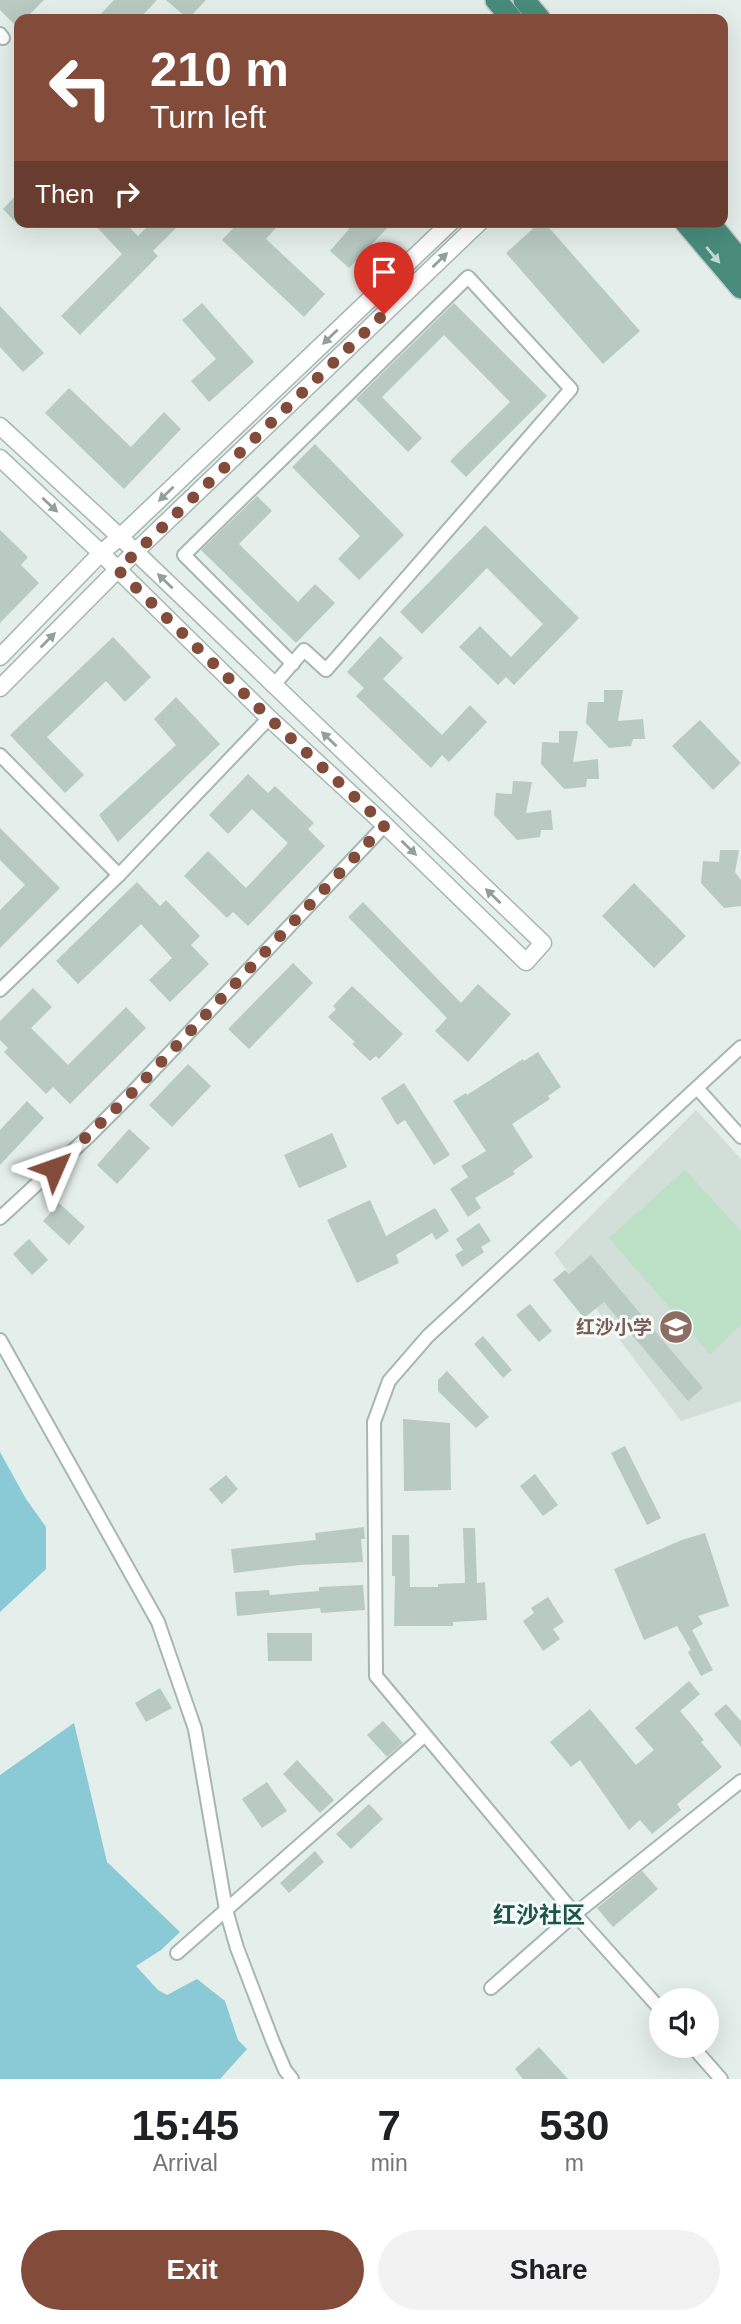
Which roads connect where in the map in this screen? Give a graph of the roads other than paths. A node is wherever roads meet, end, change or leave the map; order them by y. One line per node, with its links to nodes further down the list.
1 (496, 0): 3 (highway)
2 (524, 0): 4 (highway)
3 (508, 14)
4 (536, 14)
5 (445, 228): 13 (street, one-way to 13)
6 (474, 228): 14 (street, one-way to 6)
7 (690, 228): 10 (highway, one-way to 10)
8 (714, 228): 9 (highway)
9 (741, 261)
10 (741, 288)
11 (0, 426): 13 (street)
12 (0, 458): 15 (street, one-way to 15)
13 (120, 537): 14 (street); 15 (street)
14 (135, 552): 16 (street); 19 (street, one-way to 14)
15 (101, 553): 16 (street); 17 (street)
16 (118, 570): 20 (street, one-way to 16); 21 (street)
17 (0, 657)
18 (293, 664): 18 (street); 19 (street)
19 (273, 686): 23 (street, one-way to 19)
20 (0, 688)
21 (269, 718): 23 (street); 24 (street)
22 (0, 755): 24 (street)
23 (385, 825): 29 (street)
24 (119, 875): 25 (street)
25 (0, 990)
26 (741, 1047): 27 (street)
27 (697, 1088): 28 (street); 31 (street)
28 (741, 1137)
29 (0, 1218)
30 (0, 1340): 33 (street)
31 (425, 1735): 33 (street); 34 (street)
32 (741, 1781): 34 (street)
33 (226, 1910): 35 (street); 39 (street)
34 (575, 1914): 36 (street); 37 (street)
35 (177, 1953)
36 (491, 1988)
37 (649, 1997)
38 (703, 2058): 40 (street)
39 (292, 2079)
40 (722, 2079)

